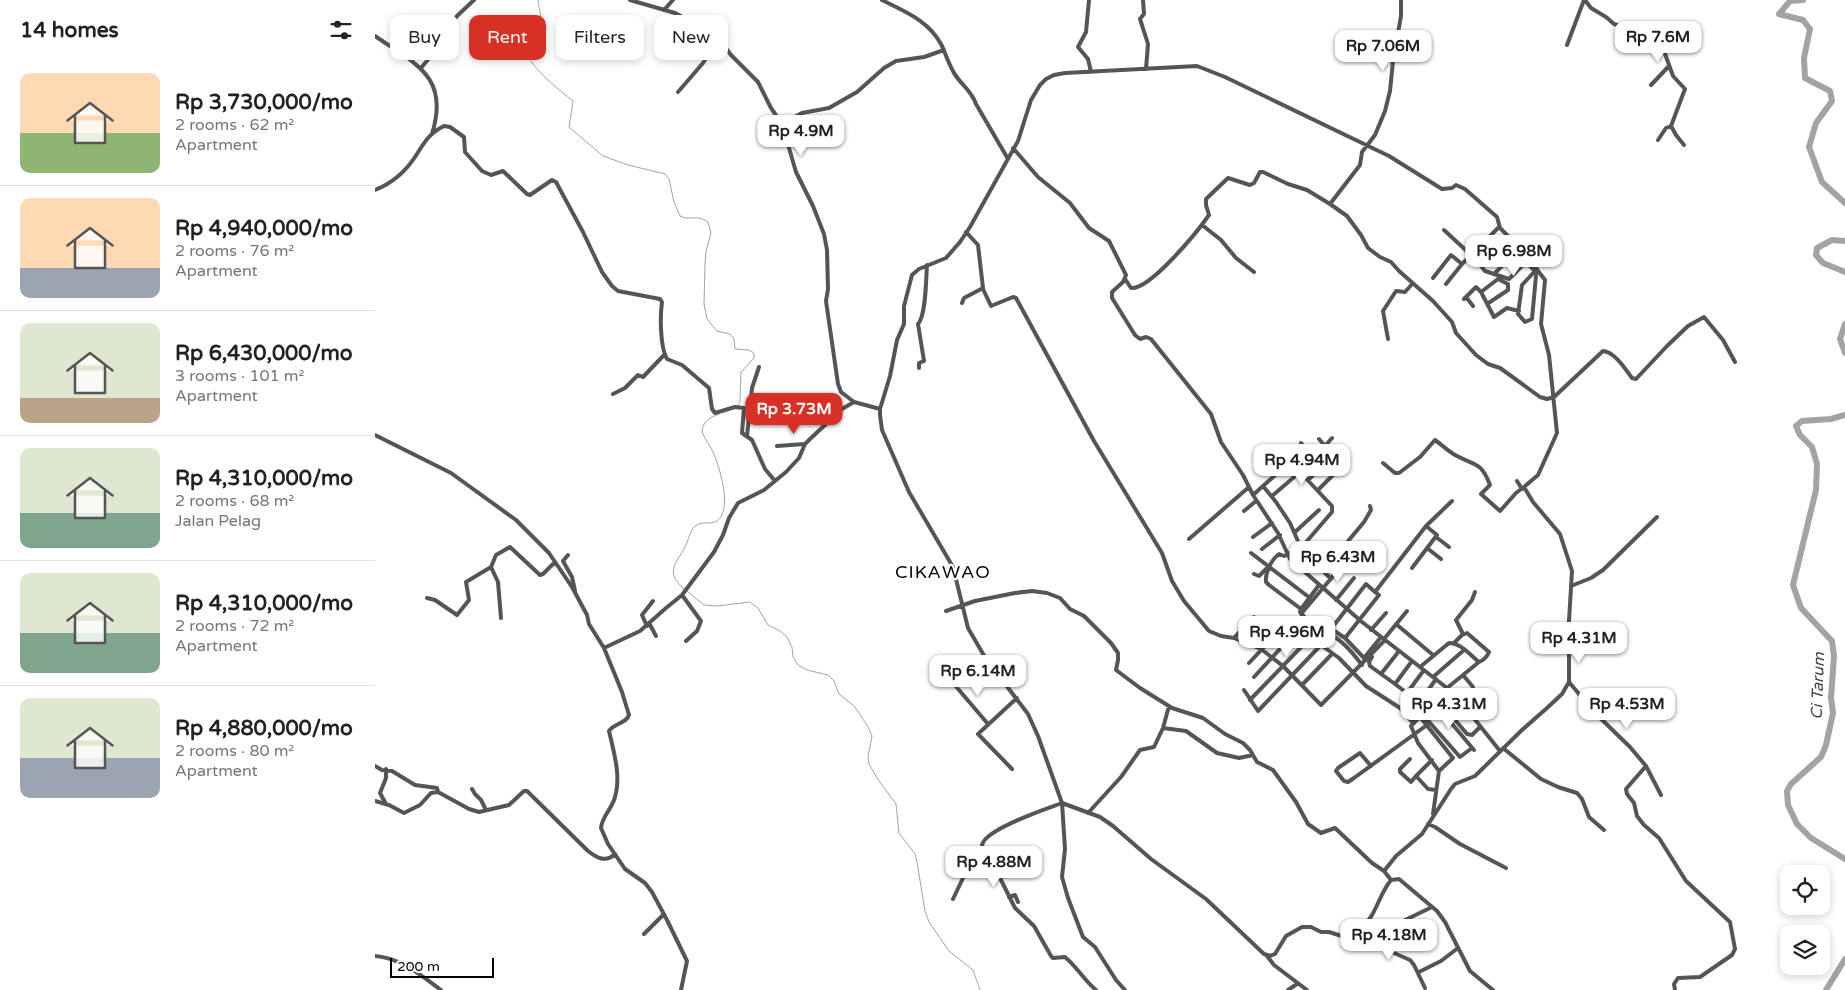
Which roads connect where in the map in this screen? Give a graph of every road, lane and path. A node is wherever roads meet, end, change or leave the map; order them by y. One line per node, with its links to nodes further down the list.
1 (474, 0): 17 (street)
2 (630, 0): 9 (street)
3 (673, 0): 9 (street)
4 (882, 0): 13 (street)
5 (1089, 0): 19 (street)
6 (1143, 0): 18 (street)
7 (1401, 0): 27 (street)
8 (1585, 0): 12 (street); 16 (street)
9 (664, 10): 10 (street)
10 (678, 15)
11 (375, 36): 17 (street)
12 (1567, 44)
13 (944, 50): 22 (street); 29 (street)
14 (728, 51): 22 (street)
15 (705, 60): 21 (street)
16 (1669, 66): 20 (street); 23 (street)
17 (421, 68): 24 (street)
18 (1146, 69): 19 (street); 27 (street)
19 (1091, 72): 28 (street)
20 (1651, 85)
21 (678, 92)
22 (783, 124): 60 (street)
23 (1671, 126): 25 (street); 26 (street)
24 (432, 134): 30 (street); 54 (street)
25 (1658, 140)
26 (1684, 145)
27 (1367, 146): 31 (street); 33 (street)
28 (1013, 148): 29 (street); 44 (street)
29 (1008, 159): 35 (street)
30 (375, 190)
31 (1330, 204): 32 (street); 45 (street)
32 (1202, 225): 41 (street); 44 (street)
33 (1499, 227): 36 (street); 37 (street)
34 (1445, 230): 37 (street)
35 (967, 232): 39 (street); 47 (street)
36 (1509, 239): 40 (street); 42 (street); 42 (street)
37 (1471, 255): 38 (street)
38 (1462, 264): 43 (street); 46 (street)
39 (927, 265): 57 (street); 61 (street)
40 (1536, 270): 42 (street); 52 (street); 52 (street); 59 (street)
41 (1254, 272)
42 (1495, 273)
43 (1433, 278)
44 (1125, 279): 81 (street)
45 (1413, 283): 53 (street); 59 (street)
46 (1446, 284)
47 (983, 289): 49 (street); 143 (street)
48 (1481, 292): 50 (street); 50 (street); 51 (street)
49 (962, 302)
50 (1487, 304): 52 (street)
51 (1473, 306)
52 (1519, 310)
53 (1388, 339)
54 (665, 354): 58 (street); 63 (street)
55 (1735, 362): 59 (street)
56 (759, 366): 63 (street)
57 (919, 368)
58 (613, 394)
59 (1555, 398): 82 (street)
60 (854, 402): 61 (street); 67 (street)
61 (880, 409): 124 (street)
62 (375, 435): 107 (street)
63 (747, 436): 78 (street)
64 (1332, 438): 69 (street)
65 (1319, 439): 69 (street)
66 (1301, 442): 71 (street)
67 (805, 444): 68 (street); 78 (street)
68 (777, 446)
69 (1325, 446): 71 (street); 77 (street)
70 (1291, 453): 73 (street)
71 (1313, 456): 73 (street)
72 (1383, 463): 82 (street)
73 (1303, 466): 74 (street)
74 (1300, 472): 76 (street); 77 (street)
75 (1334, 474): 83 (street)
76 (1294, 476): 80 (street); 85 (street)
77 (1308, 480): 83 (street)
78 (775, 481): 119 (street)
79 (1517, 481): 82 (street)
80 (1263, 486): 84 (street); 85 (street)
81 (1249, 487): 84 (street); 98 (street)
82 (1523, 488): 115 (street)
83 (1318, 490): 100 (street)
84 (1253, 495): 86 (street)
85 (1272, 496): 94 (street)
86 (1257, 501): 90 (street); 92 (street)
87 (1452, 501): 93 (street)
88 (1370, 506): 113 (street)
89 (1319, 510): 94 (street)
90 (1244, 511)
91 (1657, 517): 115 (street)
92 (1273, 523): 95 (street); 96 (street)
93 (1426, 526): 97 (street); 116 (street)
94 (1295, 532): 100 (street)
95 (1280, 535): 102 (street); 104 (street)
96 (1253, 537)
97 (1436, 537): 99 (street); 101 (street)
98 (1189, 539)
99 (1449, 547)
100 (1301, 548): 104 (street); 113 (street)
101 (1427, 548): 106 (street); 110 (street)
102 (1262, 549)
103 (1251, 553): 108 (street)
104 (1287, 554): 108 (street); 114 (street)
105 (567, 555): 118 (street)
106 (1441, 559)
107 (555, 562): 109 (street); 118 (street)
108 (1269, 567): 111 (street); 121 (street); 128 (street)
109 (491, 568): 120 (street); 131 (street)
110 (1412, 568)
111 (1254, 574)
112 (1354, 578): 122 (street)
113 (1331, 579): 114 (street)
114 (1321, 586): 121 (street); 122 (street); 128 (street)
115 (1571, 586): 172 (street)
116 (1375, 592): 125 (street); 132 (street)
117 (1475, 592): 141 (street)
118 (575, 593): 152 (street)
119 (682, 596): 136 (street); 147 (street)
120 (427, 598)
121 (1309, 598): 128 (street)
122 (1336, 600): 125 (street)
123 (653, 601): 136 (street)
124 (962, 605): 127 (street); 180 (street); 184 (street)
125 (1346, 609): 132 (street); 137 (street)
126 (1407, 610): 135 (street)
127 (946, 611)
128 (1301, 612): 137 (street)
129 (1386, 613): 138 (street)
130 (1254, 617): 143 (street)
131 (501, 618)
132 (1359, 620): 138 (street); 145 (street)
133 (1298, 622): 140 (street)
134 (1267, 623): 149 (street)
135 (1396, 624): 146 (street); 158 (street)
136 (648, 625): 142 (street); 152 (street)
137 (1331, 630): 145 (street)
138 (1371, 630): 146 (street)
139 (1279, 631): 153 (street)
140 (1326, 633): 163 (street); 166 (street)
141 (1463, 634): 148 (street); 161 (street)
142 (656, 636)
143 (1234, 638): 149 (street)
144 (1291, 638): 159 (street)
145 (1345, 638): 146 (street)
146 (1384, 639): 155 (street); 156 (street)
147 (686, 641)
148 (1454, 643): 154 (street); 158 (street)
149 (1247, 644): 153 (street)
150 (1304, 644): 164 (street)
151 (1320, 646): 168 (street)
152 (604, 648): 217 (street)
153 (1261, 650): 159 (street); 162 (street)
154 (1464, 650): 161 (street); 171 (street)
155 (1399, 651): 160 (street); 167 (street)
156 (1374, 653): 163 (street); 167 (street)
157 (1331, 655): 175 (street)
158 (1433, 656): 165 (street)
159 (1272, 658): 164 (street); 170 (street)
160 (1412, 661): 165 (street); 174 (street)
161 (1479, 662): 169 (street)
162 (1249, 663)
163 (1362, 664): 166 (street)
164 (1283, 666): 168 (street); 181 (street)
165 (1422, 668): 171 (street); 179 (street)
166 (1353, 672): 175 (street); 186 (street)
167 (1381, 674): 174 (street)
168 (1292, 675): 175 (street); 181 (street)
169 (1463, 675): 176 (street); 177 (street)
170 (1254, 677)
171 (1435, 678): 177 (street); 182 (street)
172 (1569, 682): 192 (street); 199 (street)
173 (953, 683): 187 (street)
174 (1395, 684): 179 (street)
175 (1302, 685)
176 (1473, 687)
177 (1448, 689): 183 (street); 189 (street); 189 (street)
178 (1244, 690): 181 (street)
179 (1407, 693): 182 (street)
180 (1017, 698): 187 (street); 210 (street)
181 (1250, 700)
182 (1419, 703): 183 (street)
183 (1434, 703): 183 (street); 185 (street)
184 (1169, 706): 190 (street); 193 (street)
185 (1420, 717): 186 (street); 188 (street)
186 (1413, 723): 191 (street)
187 (988, 724): 201 (street)
188 (1427, 725): 191 (street); 203 (street)
189 (1481, 727): 192 (street)
190 (1163, 728): 193 (street); 213 (street)
191 (1415, 736): 195 (street); 198 (street)
192 (1501, 750): 214 (street); 216 (street)
193 (1253, 755): 220 (street)
194 (1409, 760): 204 (street)
195 (1432, 760): 203 (street); 204 (street)
196 (1336, 762): 200 (street)
197 (375, 766): 202 (street)
198 (1371, 766): 200 (street); 200 (street)
199 (1646, 766): 208 (street); 243 (street)
200 (1339, 767)
201 (1012, 769)
202 (386, 770): 207 (street); 211 (street)
203 (1439, 771): 206 (street)
204 (1416, 776): 206 (street)
205 (472, 789): 212 (street)
206 (1436, 790): 214 (street)
207 (438, 792): 211 (street); 212 (street)
208 (1661, 795)
209 (375, 801): 211 (street)
210 (1062, 803): 213 (street); 218 (street); 239 (street)
211 (386, 804)
212 (487, 810): 217 (street)
213 (1087, 813): 232 (street)
214 (1432, 816): 215 (street)
215 (1428, 824): 219 (street); 220 (street)
216 (1603, 830)
217 (615, 854): 226 (street)
218 (990, 862): 222 (street); 223 (street)
219 (1506, 868)
220 (1384, 871): 221 (street)
221 (1391, 880): 225 (street); 227 (street)
222 (1009, 897): 224 (street); 238 (street)
223 (953, 899)
224 (1018, 902)
225 (1432, 907): 229 (street); 230 (street)
226 (664, 914): 228 (street); 237 (street)
227 (1367, 923): 229 (street); 232 (street)
228 (644, 934)
229 (1382, 937): 233 (street)
230 (1458, 948): 233 (street); 242 (street)
231 (375, 956): 236 (street)
232 (1267, 956): 234 (street)
233 (1419, 972): 235 (street)
234 (1297, 984): 240 (street); 241 (street)
235 (1425, 988)
236 (441, 990)
237 (681, 990)
238 (1096, 990)
239 (1125, 990)
240 (1288, 990)
241 (1307, 990)
242 (1493, 990)
243 (1675, 990)

